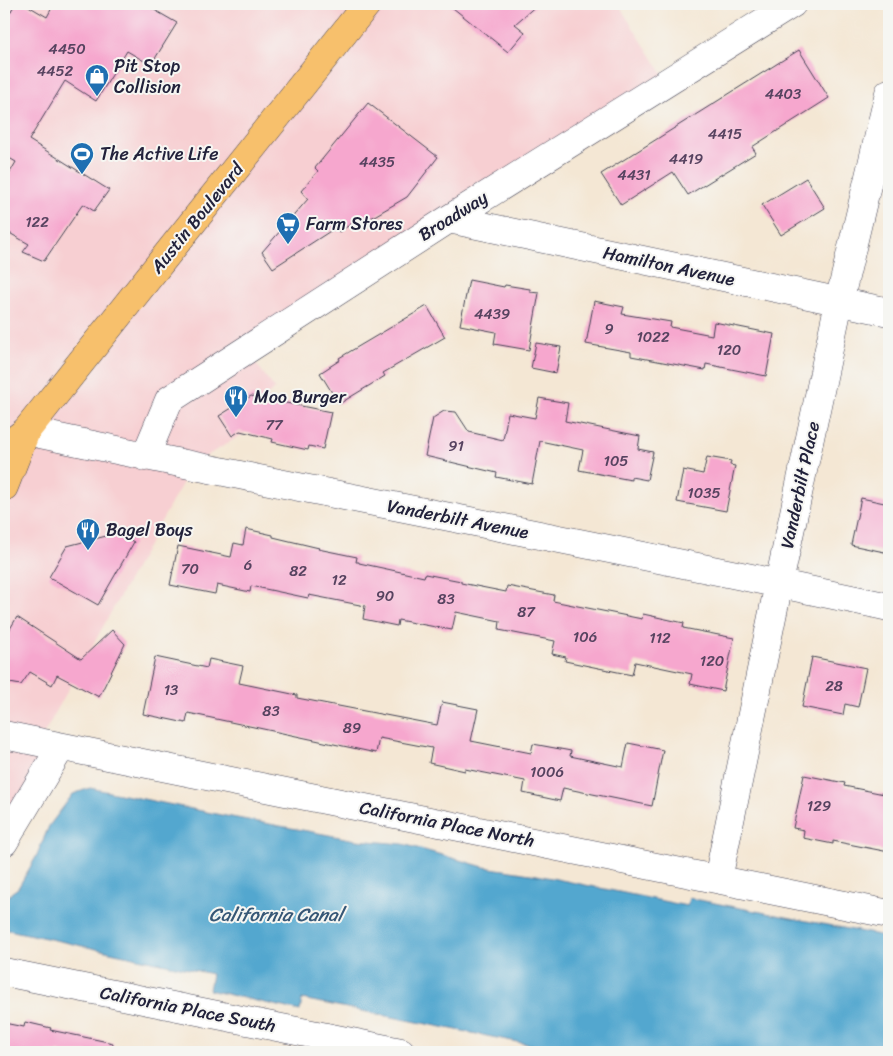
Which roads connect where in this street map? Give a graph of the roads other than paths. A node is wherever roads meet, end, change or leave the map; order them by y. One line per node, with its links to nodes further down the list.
1 (367, 4): 7 (main road, Austin Boulevard)
2 (792, 4): 4 (street, Broadway)
3 (889, 93): 5 (street, Vanderbilt Place)
4 (449, 219): 5 (street, Hamilton Avenue); 9 (street, Broadway)
5 (839, 302): 6 (street, Hamilton Avenue); 11 (street, Vanderbilt Place)
6 (889, 312)
7 (26, 432): 8 (main road, Austin Boulevard); 9 (street, Vanderbilt Avenue); 10 (main road, Austin Boulevard)
8 (4, 448)
9 (145, 457): 11 (street, Vanderbilt Avenue)
10 (4, 486)
11 (779, 583): 12 (street, Vanderbilt Avenue); 16 (street, Vanderbilt Place)
12 (889, 607)
13 (4, 735): 14 (street, California Place North)
14 (61, 747): 15 (street); 16 (street, California Place North)
15 (4, 842)
16 (718, 879): 17 (street, California Place North)
17 (889, 914)
18 (4, 972): 19 (street, California Place South)
19 (401, 1052)

